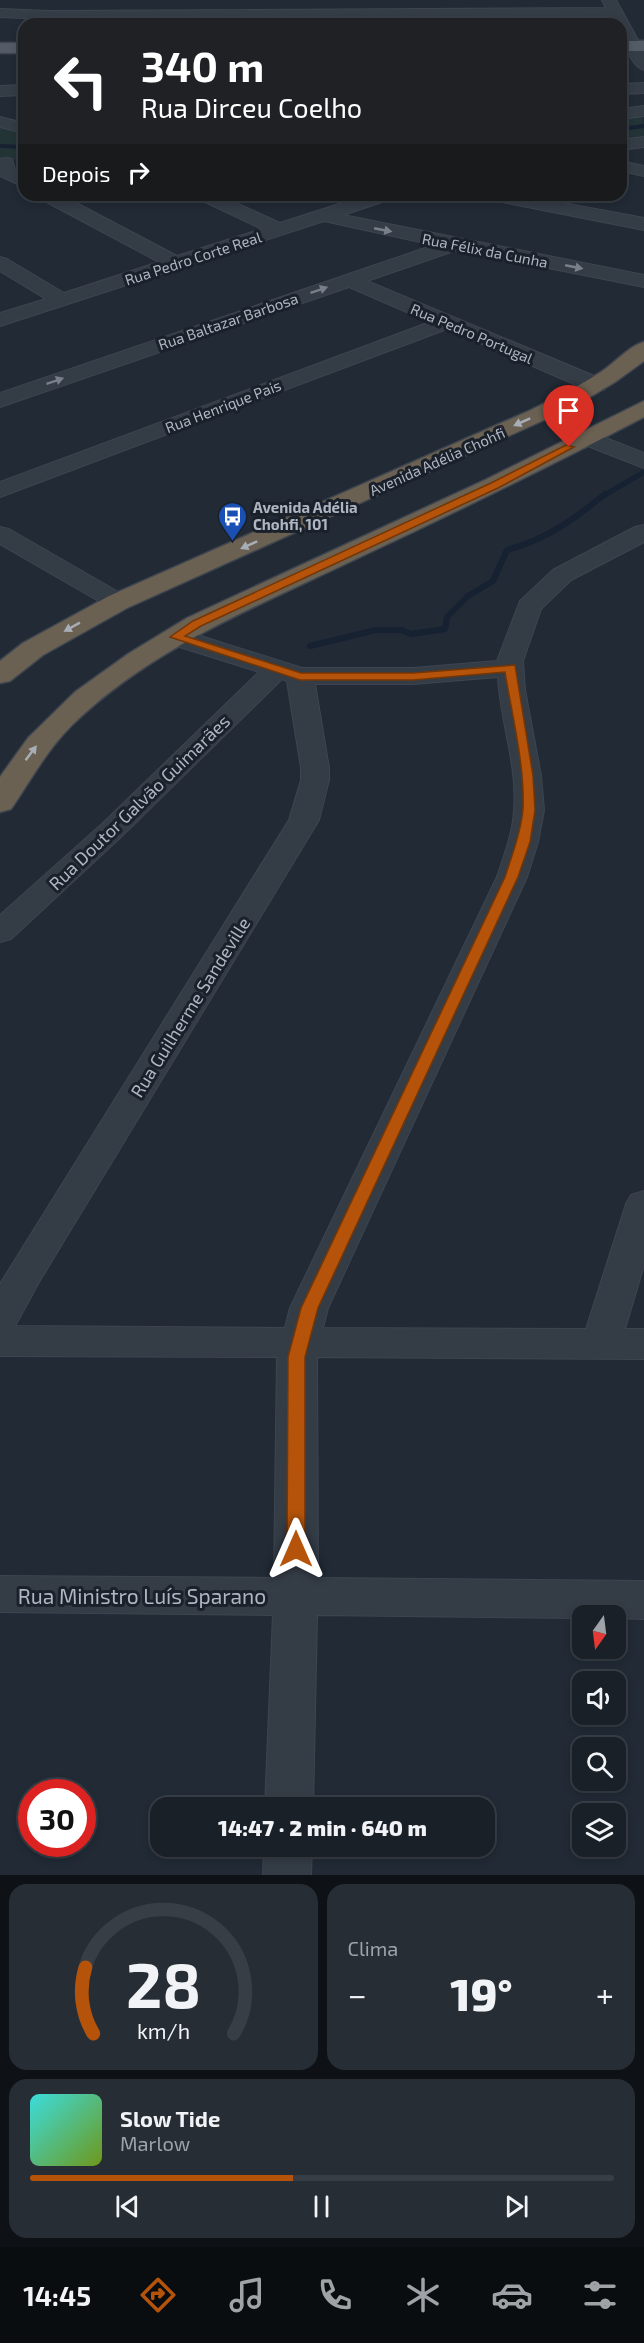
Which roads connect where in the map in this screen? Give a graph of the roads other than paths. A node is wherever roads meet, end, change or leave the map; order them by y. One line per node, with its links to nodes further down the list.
1 (612, 6): 4 (street)
2 (287, 7): 3 (street); 5 (street)
3 (398, 7): 4 (street)
4 (502, 7)
5 (0, 13)
6 (0, 48): 7 (main road)
7 (18, 48)
8 (633, 48): 11 (street)
9 (0, 53): 10 (main road)
10 (18, 53)
11 (644, 65)
12 (627, 88): 13 (street)
13 (644, 88)
14 (18, 90): 15 (street)
15 (0, 91)
16 (644, 111): 17 (street)
17 (627, 113)
18 (0, 122): 19 (street)
19 (18, 126)
20 (644, 142): 21 (street)
21 (627, 144)
22 (10, 163): 25 (street)
23 (627, 167): 24 (street)
24 (644, 171)
25 (18, 179)
26 (58, 201): 35 (street)
27 (217, 201): 32 (street)
28 (368, 201): 30 (street, Rua Pedro Corte Real)
29 (523, 201): 31 (street)
30 (326, 216): 32 (street, Rua Pedro Corte Real); 33 (street, Rua Félix da Cunha, one-way to 33)
31 (644, 224)
32 (281, 230): 35 (street, Rua Pedro Corte Real)
33 (456, 244): 36 (street, Rua Baltazar Barbosa); 37 (street, Rua Félix da Cunha, one-way to 37)
34 (0, 263): 38 (street)
35 (177, 264): 38 (street, Rua Pedro Corte Real)
36 (348, 280): 40 (street, Rua Pedro Portugal); 43 (street, Rua Baltazar Barbosa, one-way to 36)
37 (644, 281)
38 (62, 300): 39 (street, Rua Pedro Corte Real)
39 (0, 320)
40 (446, 323): 42 (street, Rua Pedro Portugal); 47 (street, Rua Henrique Pais)
41 (644, 350): 42 (highway, Avenida Adélia Chohfi)
42 (596, 385): 50 (highway, Avenida Adélia Chohfi, one-way to 50)
43 (0, 400)
44 (644, 408): 45 (highway)
45 (588, 438): 46 (street); 51 (highway)
46 (644, 460)
47 (0, 490)
48 (644, 532): 52 (street)
49 (0, 534): 50 (street)
50 (118, 602): 54 (highway, Avenida Adélia Chohfi, one-way to 54)
51 (176, 637): 53 (street); 55 (highway, one-way to 51)
52 (510, 668): 53 (street); 61 (street)
53 (288, 673): 56 (street, Rua Doutor Galvão Guimarães); 58 (street, Rua Guilherme Sandeville)
54 (0, 675)
55 (0, 803)
56 (0, 932)
57 (644, 1204): 60 (street)
58 (0, 1319)
59 (0, 1341): 61 (street)
60 (601, 1343): 61 (street); 62 (street)
61 (300, 1344): 64 (street)
62 (644, 1344)
63 (0, 1594): 64 (street, Rua Ministro Luís Sparano)
64 (296, 1596): 65 (street, Rua Ministro Luís Sparano); 66 (street)
65 (644, 1600)
66 (289, 1797)
67 (288, 1857): 68 (street)
68 (287, 1875)

